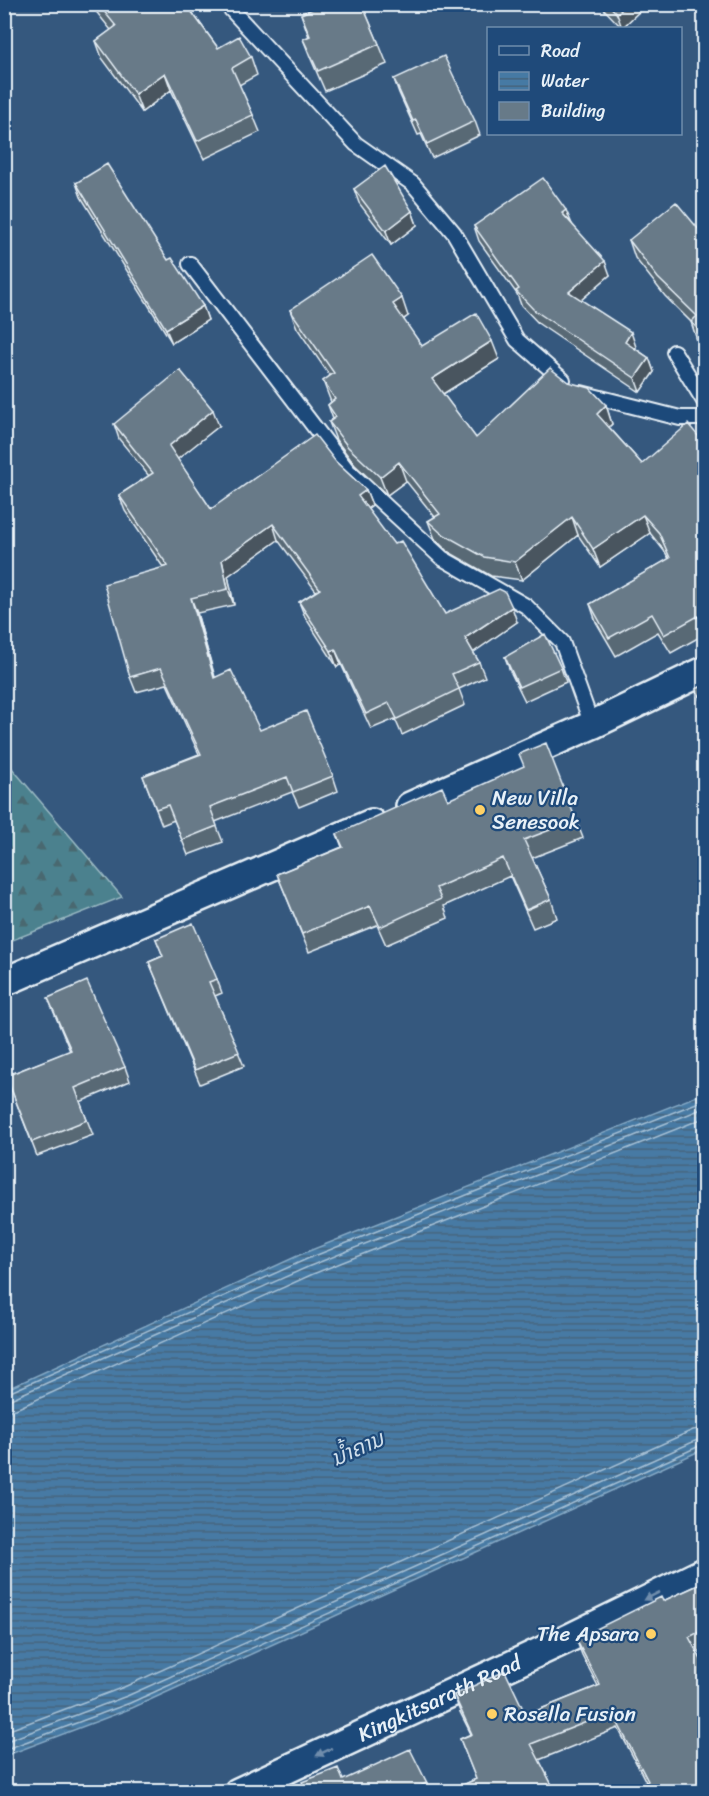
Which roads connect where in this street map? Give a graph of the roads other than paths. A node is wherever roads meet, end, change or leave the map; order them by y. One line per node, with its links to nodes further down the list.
1 (226, 4): 5 (lane)
2 (190, 264): 7 (lane)
3 (674, 352): 4 (lane)
4 (705, 401)
5 (705, 418)
6 (705, 671): 7 (street)
7 (592, 725): 8 (street)
8 (4, 982)
9 (705, 1572): 10 (street, Kingkitsarath Road, one-way to 10)
10 (251, 1789)

